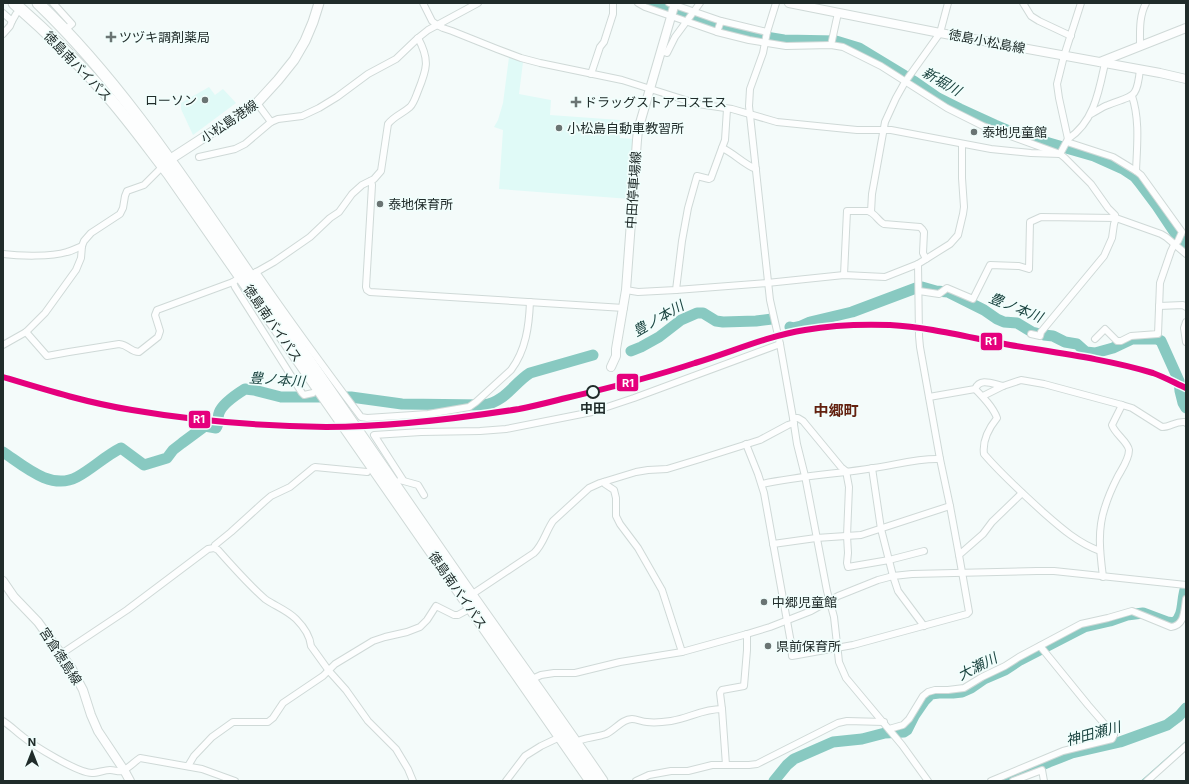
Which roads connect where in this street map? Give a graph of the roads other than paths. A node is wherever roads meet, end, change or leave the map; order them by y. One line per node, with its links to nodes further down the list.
1 (38, 3): 25 (highway, 徳島南バイパス)
2 (53, 3): 25 (street)
3 (319, 3): 43 (main road, 小松島港線)
4 (423, 3): 22 (street)
5 (478, 3): 22 (street)
6 (613, 3): 37 (street)
7 (638, 3): 17 (street)
8 (700, 3): 20 (street)
9 (776, 3): 30 (street)
10 (789, 3): 15 (main road, 徳島小松島線)
11 (948, 3): 26 (street)
12 (1023, 3): 28 (street)
13 (1081, 3): 28 (street)
14 (1146, 3): 32 (street)
15 (814, 6): 19 (main road, 徳島小松島線)
16 (15, 8): 21 (street); 42 (highway, 徳島南バイパス)
17 (672, 8): 20 (street); 20 (street); 33 (main road, 中田停車場線)
18 (3, 13): 21 (street)
19 (838, 13): 26 (main road, 徳島小松島線); 31 (street)
20 (691, 17): 23 (street); 23 (street); 33 (street)
21 (12, 21): 27 (street)
22 (437, 25): 29 (street); 37 (street)
23 (719, 27): 30 (street); 30 (street)
24 (1186, 28): 32 (main road)
25 (65, 30): 42 (highway, 徳島南バイパス)
26 (940, 33): 34 (main road, 徳島小松島線); 39 (street)
27 (3, 34)
28 (1071, 36): 34 (street)
29 (418, 38): 47 (street); 57 (street)
30 (766, 38): 31 (street); 46 (street)
31 (831, 44): 39 (street)
32 (1140, 45): 35 (main road)
33 (661, 51): 40 (main road, 中田停車場線)
34 (1064, 56): 35 (main road, 徳島小松島線); 49 (street)
35 (1102, 62): 36 (main road, 徳島小松島線); 45 (street)
36 (1140, 69): 38 (main road, 徳島小松島線); 41 (street)
37 (591, 74): 40 (street)
38 (1186, 79)
39 (906, 82): 48 (street); 52 (street)
40 (650, 89): 44 (street); 71 (main road, 中田停車場線)
41 (1132, 96): 45 (street); 56 (street)
42 (120, 102): 54 (highway, 徳島南バイパス)
43 (257, 103): 47 (street); 54 (main road, 小松島港線)
44 (727, 109): 46 (street); 51 (street)
45 (1091, 114): 49 (street)
46 (749, 115): 48 (street); 55 (street)
47 (271, 122): 53 (street)
48 (884, 130): 50 (street); 58 (street)
49 (1067, 141): 52 (street); 56 (street)
50 (962, 144): 52 (street); 65 (street)
51 (722, 148): 55 (street); 72 (street)
52 (1061, 153): 59 (street)
53 (199, 157)
54 (166, 163): 62 (street); 68 (highway, 徳島南バイパス)
55 (756, 169): 69 (street)
56 (1136, 170): 60 (street)
57 (371, 181): 68 (street); 73 (street)
58 (871, 212): 65 (street); 67 (street)
59 (1116, 218): 61 (street); 70 (street); 79 (street)
60 (1183, 233): 61 (street)
61 (1176, 243): 64 (street); 74 (street)
62 (82, 246): 63 (street); 78 (street)
63 (3, 254)
64 (1186, 254)
65 (926, 260): 66 (street)
66 (918, 264): 67 (street); 70 (street)
67 (844, 276): 69 (street)
68 (245, 277): 73 (street); 78 (street); 87 (street); 93 (highway, 徳島南バイパス)
69 (767, 283): 72 (street); 82 (street)
70 (919, 289): 89 (street)
71 (626, 290): 72 (street); 76 (main road, 中田停車場線)
72 (676, 290)
73 (530, 302): 76 (street)
74 (1159, 306): 75 (street); 80 (street)
75 (1186, 307)
76 (624, 308): 84 (main road, 中田停車場線)
77 (1186, 322): 81 (street)
78 (26, 332): 83 (street)
79 (1031, 334)
80 (1095, 339)
81 (1186, 342)
82 (780, 344): 91 (street); 102 (street)
83 (3, 345)
84 (612, 367)
85 (1003, 386): 86 (street); 88 (street); 90 (street)
86 (975, 389): 88 (street); 89 (street)
87 (313, 393)
88 (983, 396): 103 (street)
89 (929, 397): 95 (street)
90 (1122, 405): 92 (street); 111 (street)
91 (794, 421): 94 (street); 97 (street); 99 (street)
92 (1186, 423)
93 (352, 429): 119 (highway, 徳島南バイパス); 122 (highway, 徳島南バイパス)
94 (746, 444): 100 (street); 101 (street)
95 (940, 459): 96 (street); 104 (street)
96 (872, 468): 97 (street); 105 (street)
97 (846, 471): 99 (street); 106 (street)
98 (368, 472): 109 (street)
99 (805, 476): 101 (street); 107 (street)
100 (604, 482): 119 (street); 128 (street)
101 (762, 484): 108 (street)
102 (423, 492)
103 (1022, 493): 111 (street); 112 (street)
104 (950, 506): 105 (street); 112 (street)
105 (881, 529): 106 (street); 113 (street)
106 (847, 536): 107 (street); 113 (street)
107 (816, 538): 108 (street); 121 (street)
108 (773, 544): 123 (street)
109 (214, 548): 129 (street); 130 (street)
110 (924, 551): 113 (street)
111 (1100, 551): 116 (street)
112 (959, 555): 114 (street)
113 (889, 560): 115 (street)
114 (962, 572): 115 (street); 116 (street); 124 (street)
115 (893, 576): 121 (street); 124 (street)
116 (1103, 577): 118 (street)
117 (3, 581): 129 (main road, 宮倉徳島線)
118 (1185, 585)
119 (471, 595): 131 (highway, 徳島南バイパス)
120 (1186, 599): 126 (street)
121 (830, 601): 123 (street); 127 (street)
122 (471, 608): 130 (street); 131 (highway, 徳島南バイパス)
123 (787, 620): 125 (street); 127 (street)
124 (924, 626): 127 (street)
125 (747, 634): 128 (street); 132 (street)
126 (1042, 647): 135 (street); 150 (street)
127 (838, 648): 134 (street)
128 (682, 652): 131 (street)
129 (61, 654): 141 (main road, 宮倉徳島線)
130 (329, 671): 140 (street); 144 (street)
131 (527, 682): 136 (highway, 徳島南バイパス); 137 (highway, 徳島南バイパス)
132 (722, 709): 137 (street); 139 (street)
133 (3, 721): 141 (street)
134 (884, 722): 135 (street); 139 (street)
135 (891, 731): 149 (street)
136 (560, 736): 137 (highway, 徳島南バイパス); 145 (street)
137 (572, 745): 146 (highway, 徳島南バイパス); 147 (highway, 徳島南バイパス)
138 (1186, 746): 153 (street)
139 (726, 764): 148 (street)
140 (188, 766): 141 (street); 143 (street)
141 (124, 770): 142 (main road, 宮倉徳島線)
142 (130, 781)
143 (234, 781)
144 (413, 781)
145 (506, 781)
146 (591, 781)
147 (602, 781)
148 (636, 781)
149 (928, 781)
150 (991, 781)
151 (1013, 781): 152 (street)
152 (1044, 781)
153 (1147, 781)

